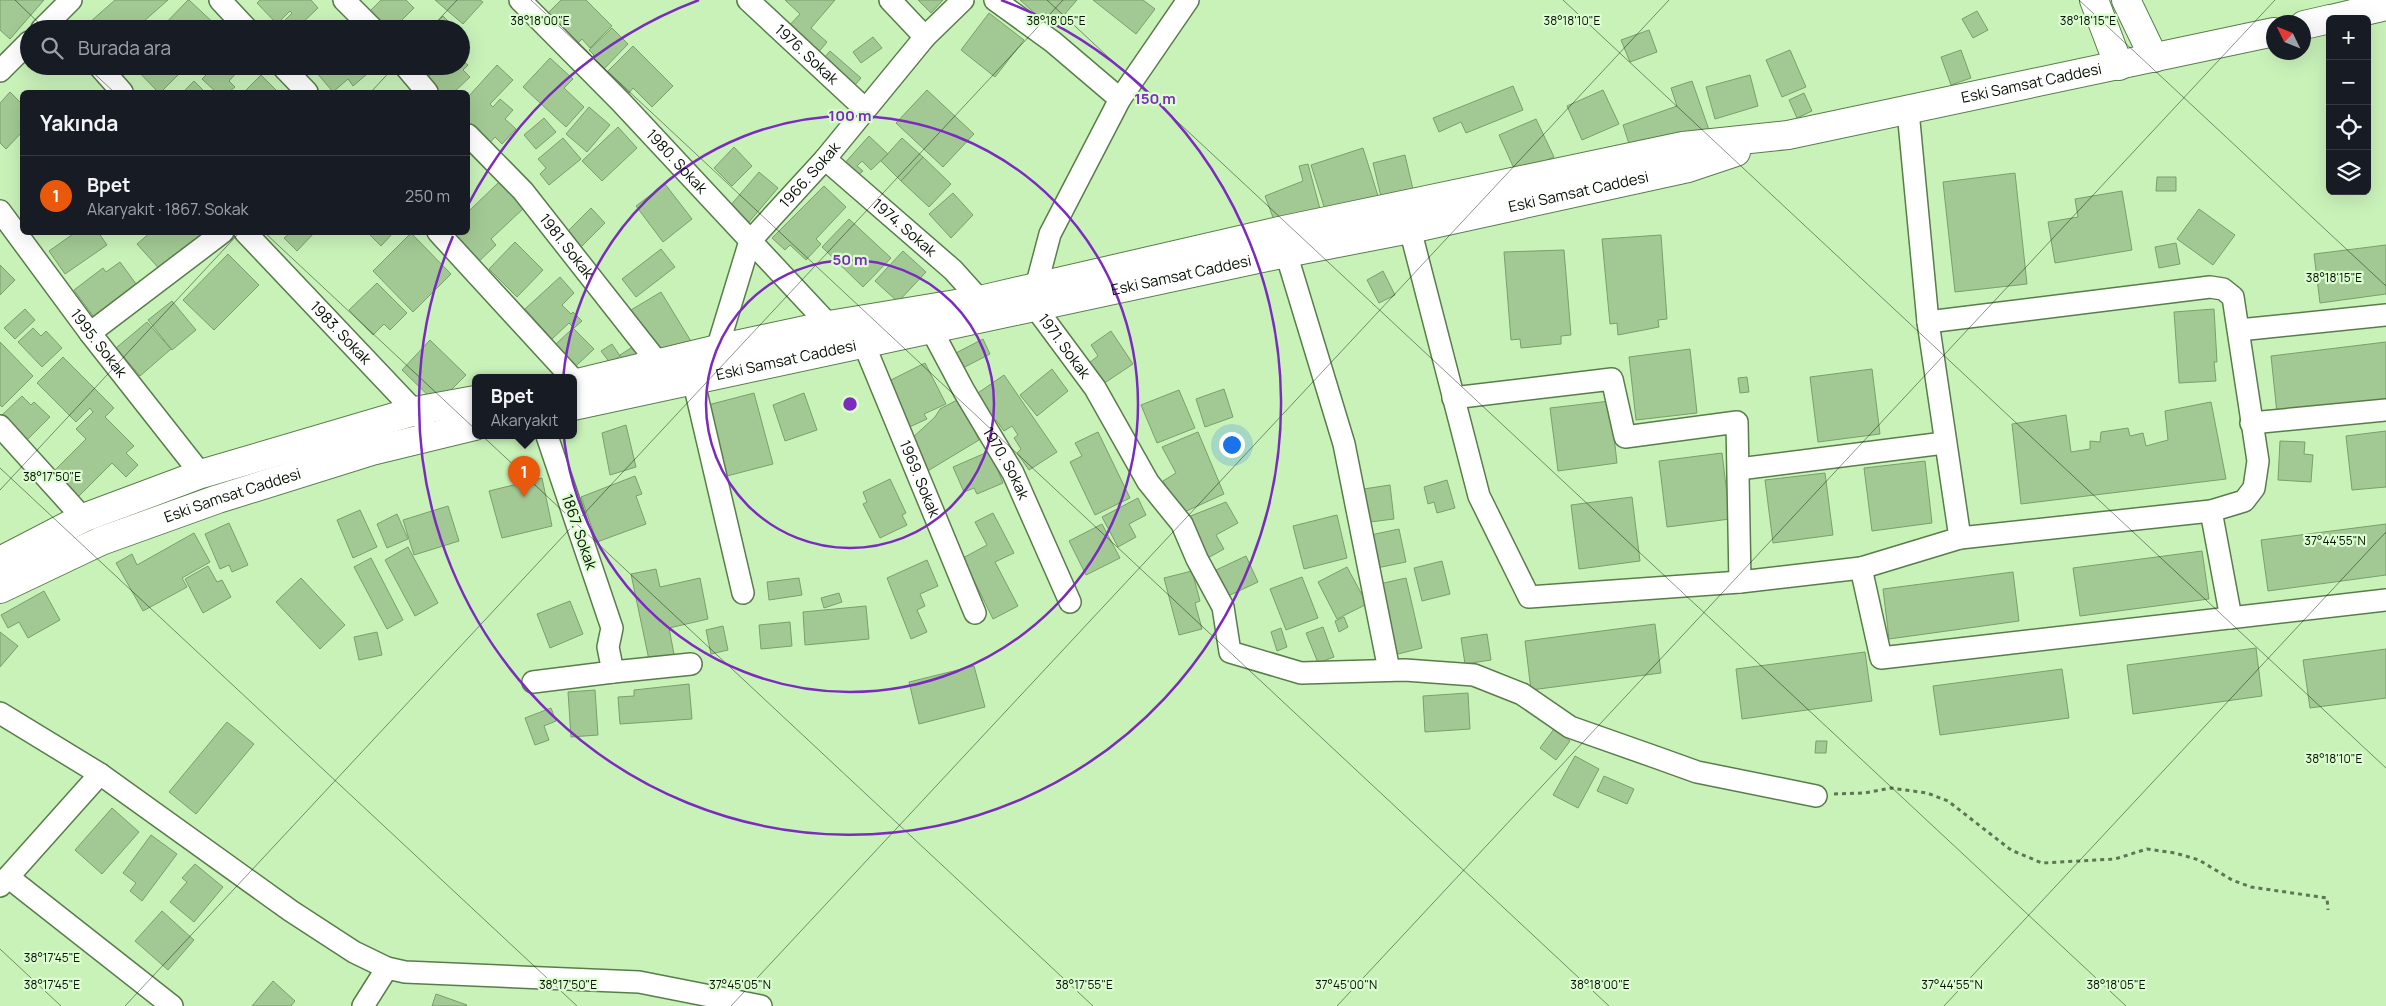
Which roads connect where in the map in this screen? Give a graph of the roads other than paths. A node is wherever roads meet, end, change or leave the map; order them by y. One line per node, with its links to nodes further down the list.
1 (71, 0): 14 (street)
2 (220, 0): 15 (street)
3 (344, 0): 16 (street)
4 (520, 0): 42 (street, 1980. Sokak)
5 (748, 0): 32 (street, 1976. Sokak)
6 (890, 0): 20 (street)
7 (963, 0): 20 (street, 1966. Sokak)
8 (995, 0): 31 (street)
9 (1188, 0): 31 (street)
10 (2094, 0): 23 (street)
11 (2126, 0): 22 (street)
12 (2386, 6): 13 (street)
13 (2347, 15)
14 (58, 20)
15 (239, 20)
16 (364, 20)
17 (2326, 20): 18 (street)
18 (2311, 23)
19 (2266, 34): 22 (street, Eski Samsat Caddesi)
20 (926, 37): 32 (street, 1966. Sokak)
21 (20, 51): 24 (street)
22 (2154, 58): 23 (street, Eski Samsat Caddesi)
23 (2119, 66): 33 (street, Eski Samsat Caddesi)
24 (0, 71)
25 (107, 75): 28 (street)
26 (291, 75): 29 (street)
27 (412, 75): 30 (street)
28 (120, 90)
29 (305, 90)
30 (425, 90)
31 (1120, 99): 44 (street)
32 (865, 109): 36 (street, 1966. Sokak)
33 (1908, 111): 34 (street, Eski Samsat Caddesi); 47 (street)
34 (1788, 135): 38 (street, Eski Samsat Caddesi); 44 (street, Eski Samsat Caddesi)
35 (470, 137): 54 (street, 1981. Sokak)
36 (824, 159): 42 (street, 1966. Sokak); 45 (street, 1974. Sokak)
37 (0, 211): 51 (street, 1995. Sokak)
38 (1410, 229): 43 (street, Eski Samsat Caddesi); 59 (street)
39 (219, 235): 51 (street)
40 (248, 235): 62 (street, 1983. Sokak)
41 (441, 235): 55 (street)
42 (750, 241): 48 (street, 1980. Sokak); 53 (street, 1966. Sokak)
43 (1286, 253): 44 (street, Eski Samsat Caddesi); 84 (street)
44 (1035, 297): 45 (street, Eski Samsat Caddesi); 49 (street, Eski Samsat Caddesi); 84 (street, 1971. Sokak)
45 (980, 300): 48 (street, Eski Samsat Caddesi)
46 (2386, 315): 50 (street)
47 (1928, 322): 50 (street); 68 (street)
48 (829, 325): 53 (street, Eski Samsat Caddesi)
49 (931, 329): 52 (street, Eski Samsat Caddesi); 80 (street, 1970. Sokak)
50 (2239, 330): 63 (street)
51 (90, 333): 70 (street, 1995. Sokak)
52 (863, 342): 56 (street, Eski Samsat Caddesi); 81 (street, 1969. Sokak)
53 (717, 349): 54 (street, Eski Samsat Caddesi)
54 (659, 364): 57 (street, Eski Samsat Caddesi)
55 (562, 374)
56 (693, 379): 58 (street, Eski Samsat Caddesi); 78 (street)
57 (577, 385)
58 (577, 386)
59 (1453, 398): 69 (street); 76 (street)
60 (472, 401): 62 (street, Eski Samsat Caddesi)
61 (2386, 410): 63 (street)
62 (415, 411): 66 (street, 1983. Sokak); 70 (street, Eski Samsat Caddesi)
63 (2251, 423): 71 (street)
64 (0, 426): 72 (street)
65 (472, 427): 66 (street, Eski Samsat Caddesi)
66 (436, 434): 77 (street, Eski Samsat Caddesi)
67 (548, 439): 85 (street, 1867. Sokak)
68 (1944, 443): 69 (street); 73 (street)
69 (1739, 470): 76 (street)
70 (201, 474): 72 (street, Eski Samsat Caddesi)
71 (2211, 511): 73 (street); 82 (street)
72 (83, 518): 74 (street, Eski Samsat Caddesi)
73 (1960, 538): 75 (street)
74 (0, 561)
75 (1861, 568): 76 (street); 82 (street)
76 (1740, 582)
77 (0, 589)
78 (743, 593)
79 (2386, 600): 82 (street)
80 (1070, 602)
81 (975, 613)
82 (2231, 618)
83 (691, 664): 85 (street)
84 (1389, 670): 89 (street)
85 (613, 672): 86 (street)
86 (533, 682)
87 (0, 713): 88 (street)
88 (100, 774): 90 (street); 91 (street)
89 (1816, 796)
90 (4, 882): 92 (street)
91 (387, 968): 93 (street); 94 (street)
92 (172, 1006)
93 (363, 1006)
94 (761, 1006)

